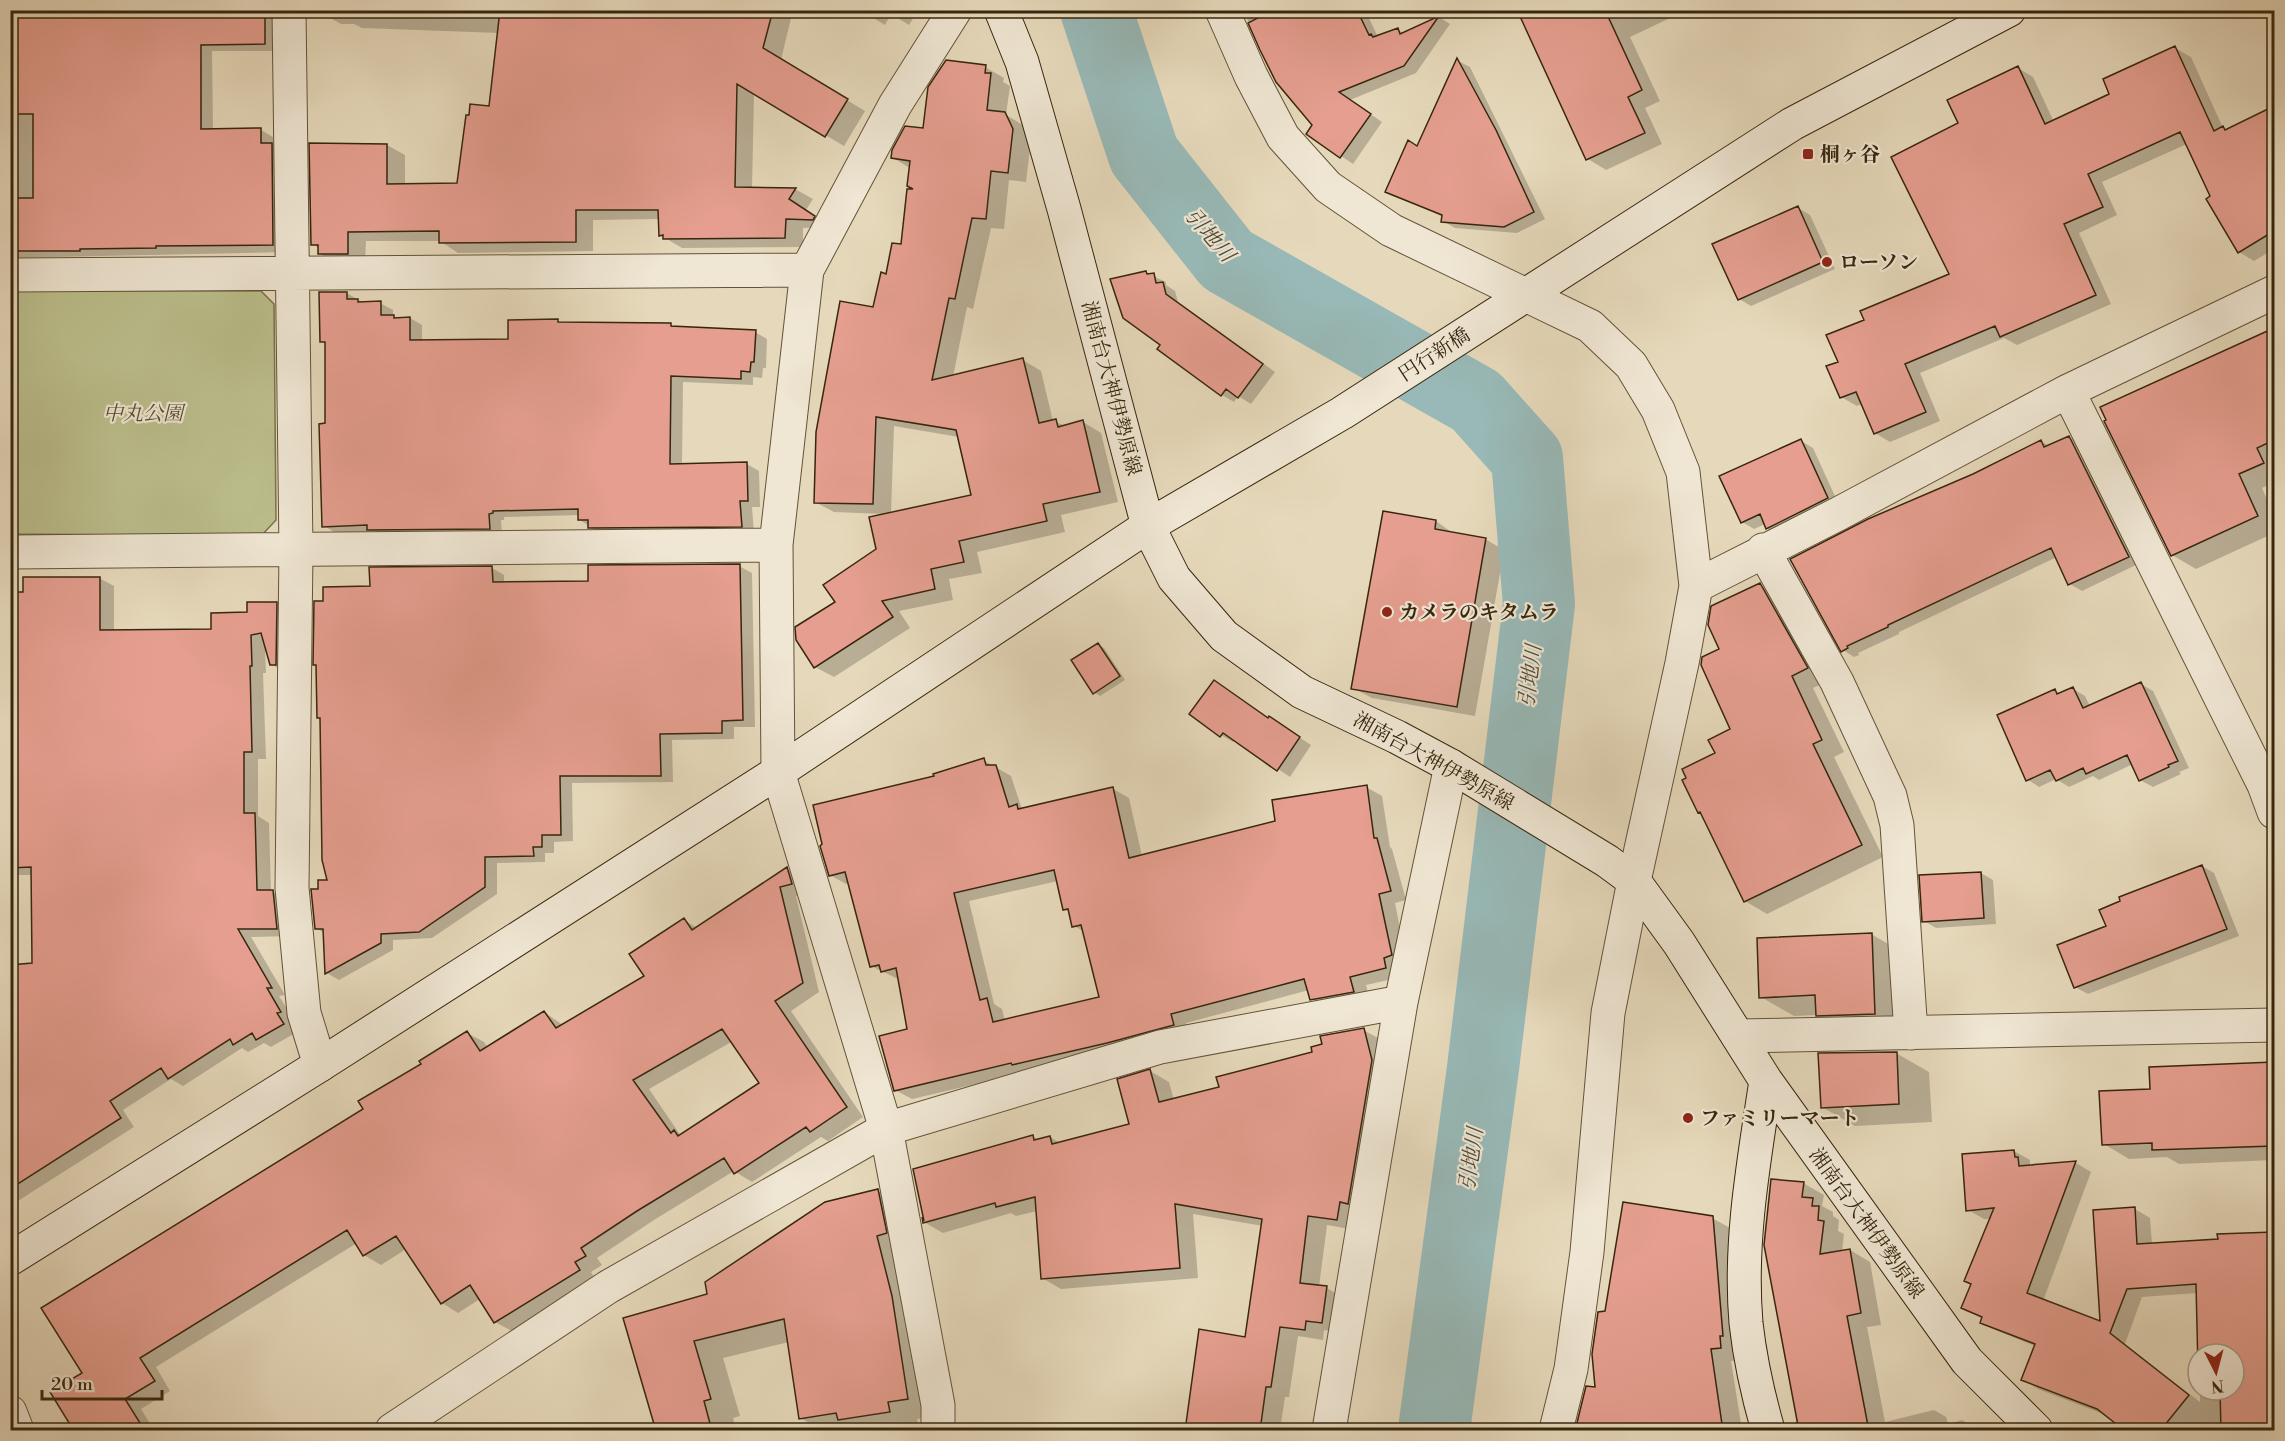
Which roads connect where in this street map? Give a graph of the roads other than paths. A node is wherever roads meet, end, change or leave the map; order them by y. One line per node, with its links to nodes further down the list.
1 (289, 10): 7 (street)
2 (955, 10): 6 (street)
3 (1001, 10): 12 (street, 湘南台大神伊勢原線)
4 (1222, 10): 10 (street)
5 (2009, 10): 10 (street, 円行新橋)
6 (807, 270): 7 (street); 13 (street)
7 (292, 272): 8 (street); 14 (street)
8 (10, 275)
9 (2274, 292): 11 (street)
10 (1526, 296): 12 (street, 円行新橋); 17 (street)
11 (2068, 391): 15 (street); 20 (street)
12 (1148, 526): 18 (street, 湘南台大神伊勢原線); 19 (street, 円行新橋)
13 (777, 545): 14 (street); 19 (street)
14 (296, 550): 16 (street); 26 (street)
15 (1763, 550): 17 (street); 24 (street)
16 (10, 552)
17 (1696, 586): 21 (street)
18 (1457, 770): 21 (street, 湘南台大神伊勢原線); 22 (street)
19 (778, 772): 26 (street, 円行新橋); 28 (street)
20 (2274, 813)
21 (1634, 881): 25 (street, 湘南台大神伊勢原線); 35 (street)
22 (1401, 1002): 28 (street); 34 (street)
23 (2274, 1025): 24 (street)
24 (1911, 1033): 25 (street)
25 (1738, 1036): 27 (street, 湘南台大神伊勢原線)
26 (320, 1065): 29 (street, 円行新橋)
27 (1766, 1081): 36 (street); 37 (street, 湘南台大神伊勢原線)
28 (886, 1129): 32 (street); 33 (street)
29 (10, 1259)
30 (10, 1412): 31 (street)
31 (17, 1431)
32 (392, 1431)
33 (938, 1431)
34 (1329, 1431)
35 (1556, 1431)
36 (1767, 1431)
37 (2036, 1431)

